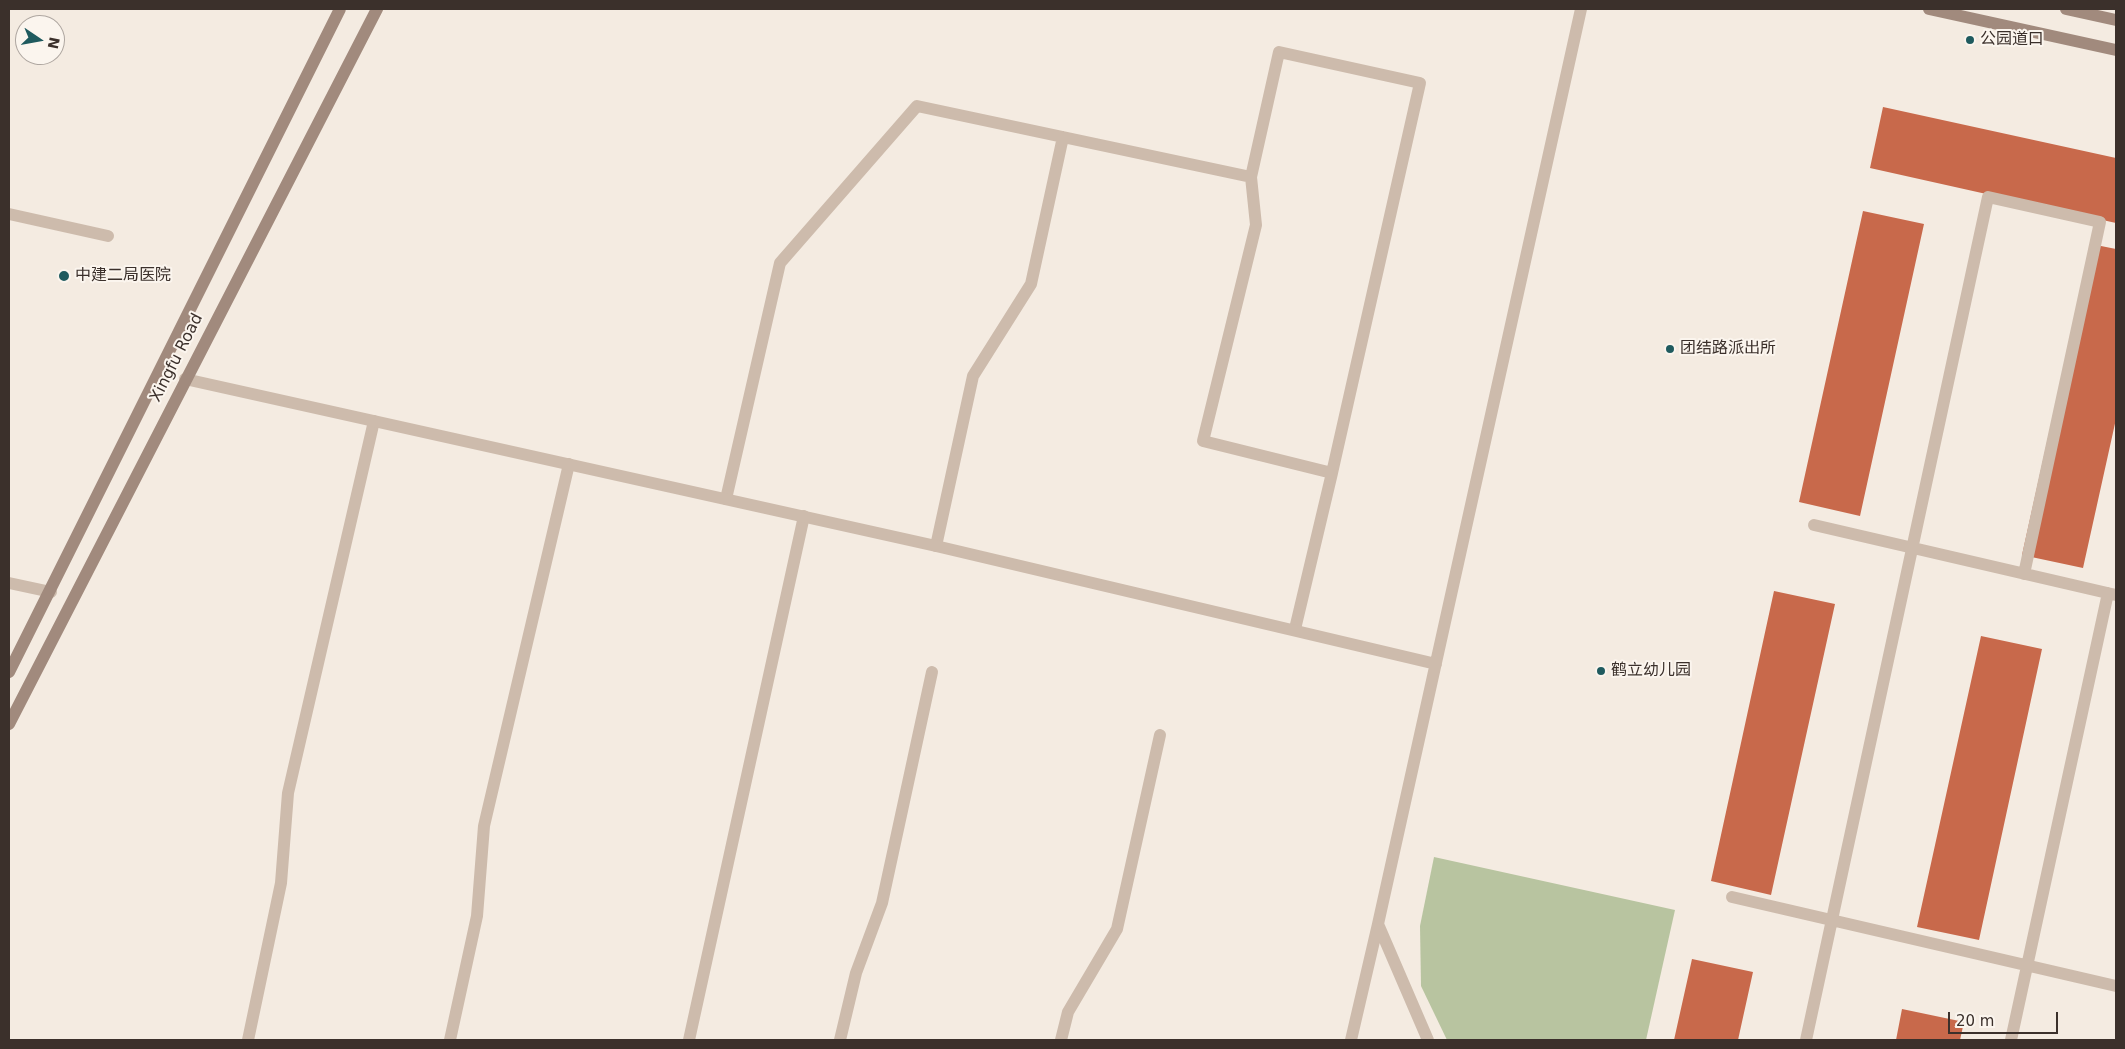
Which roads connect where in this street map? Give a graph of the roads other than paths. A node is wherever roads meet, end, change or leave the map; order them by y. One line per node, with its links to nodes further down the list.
1 (340, 9): 23 (main road, Xingfu Road)
2 (376, 9): 12 (main road, Xingfu Road)
3 (1581, 9): 26 (street)
4 (1929, 9): 7 (main road)
5 (2066, 9): 6 (main road)
6 (2116, 20)
7 (2116, 50)
8 (1063, 137): 9 (street); 16 (street); 19 (street)
9 (1251, 176): 15 (street); 15 (street)
10 (9, 214): 11 (street)
11 (108, 236)
12 (185, 379): 13 (street); 29 (main road, Xingfu Road)
13 (374, 421): 14 (street); 36 (street)
14 (569, 464): 16 (street); 37 (street)
15 (1332, 473): 25 (street)
16 (726, 499): 17 (street)
17 (804, 516): 19 (street); 38 (street)
18 (1814, 525): 20 (street)
19 (936, 546): 25 (street)
20 (1912, 547): 21 (street); 21 (street); 32 (street)
21 (2024, 574): 24 (street)
22 (9, 583): 23 (street)
23 (50, 592): 27 (main road, Xingfu Road)
24 (2112, 594): 34 (street)
25 (1295, 629): 26 (street)
26 (1436, 664): 33 (street)
27 (9, 672)
28 (932, 672): 39 (street)
29 (9, 724)
30 (1160, 735): 40 (street)
31 (1732, 897): 32 (street)
32 (1832, 920): 34 (street); 43 (street)
33 (1378, 924): 41 (street); 42 (street)
34 (2027, 965): 35 (street); 44 (street)
35 (2116, 986)
36 (248, 1040)
37 (450, 1040)
38 (689, 1040)
39 (840, 1040)
40 (1061, 1040)
41 (1351, 1040)
42 (1428, 1040)
43 (1806, 1040)
44 (2010, 1040)

